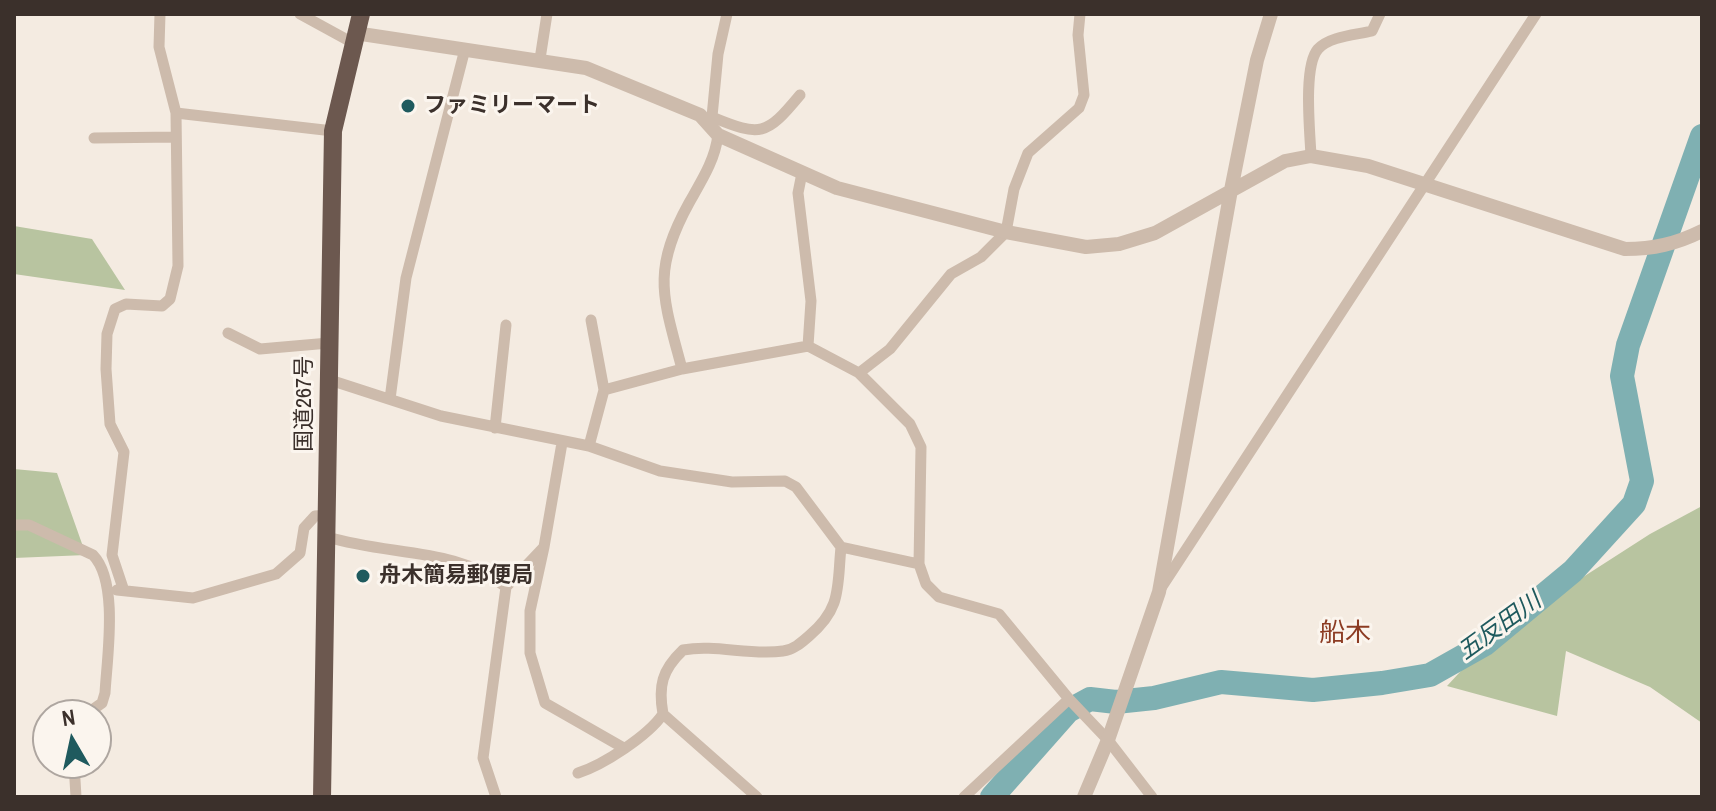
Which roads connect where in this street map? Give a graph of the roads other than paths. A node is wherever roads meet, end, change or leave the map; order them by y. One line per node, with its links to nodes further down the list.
1 (160, 14): 14 (street)
2 (300, 14): 10 (street)
3 (361, 14): 10 (highway, 国道267号)
4 (547, 14): 12 (street)
5 (727, 14): 15 (street)
6 (1080, 14): 24 (street)
7 (1271, 14): 22 (street)
8 (1380, 14): 19 (street)
9 (1536, 14): 21 (street)
10 (354, 38): 11 (street); 16 (highway, 国道267号)
11 (465, 49): 12 (street); 34 (street)
12 (540, 59): 15 (street)
13 (800, 95): 15 (street)
14 (176, 113): 16 (street); 17 (street)
15 (713, 126): 20 (street); 30 (street)
16 (333, 131): 28 (highway, 国道267号)
17 (176, 137): 18 (street); 45 (street)
18 (94, 138)
19 (1311, 156): 21 (street); 22 (street)
20 (802, 173): 24 (street); 29 (street)
21 (1425, 185): 23 (street); 47 (street)
22 (1231, 190): 24 (street); 47 (street)
23 (1702, 231)
24 (1006, 232): 31 (street)
25 (591, 320): 33 (street)
26 (506, 325): 35 (street)
27 (228, 333): 28 (street)
28 (329, 343): 32 (highway, 国道267号)
29 (808, 346): 30 (street); 31 (street)
30 (682, 369): 33 (street)
31 (859, 373): 43 (street)
32 (330, 380): 34 (street); 38 (highway, 国道267号)
33 (604, 390): 37 (street)
34 (390, 399): 35 (street)
35 (495, 428): 36 (street)
36 (562, 443): 37 (street); 41 (street)
37 (589, 446): 42 (street)
38 (329, 515): 40 (highway, 国道267号); 45 (street)
39 (14, 525): 46 (street)
40 (328, 537): 44 (street); 54 (highway, 国道267号)
41 (544, 547): 44 (street); 52 (street)
42 (841, 547): 43 (street); 50 (street)
43 (919, 564): 49 (street)
44 (506, 587): 55 (street)
45 (123, 588): 46 (street)
46 (109, 592): 48 (street)
47 (1159, 592): 51 (street)
48 (103, 699)
49 (1069, 699): 51 (street); 57 (street)
50 (663, 714): 52 (street); 56 (street)
51 (1108, 740): 58 (street); 59 (street)
52 (622, 747): 53 (street)
53 (578, 773)
54 (322, 797)
55 (496, 797)
56 (757, 797)
57 (964, 797)
58 (1084, 797)
59 (1152, 797)

